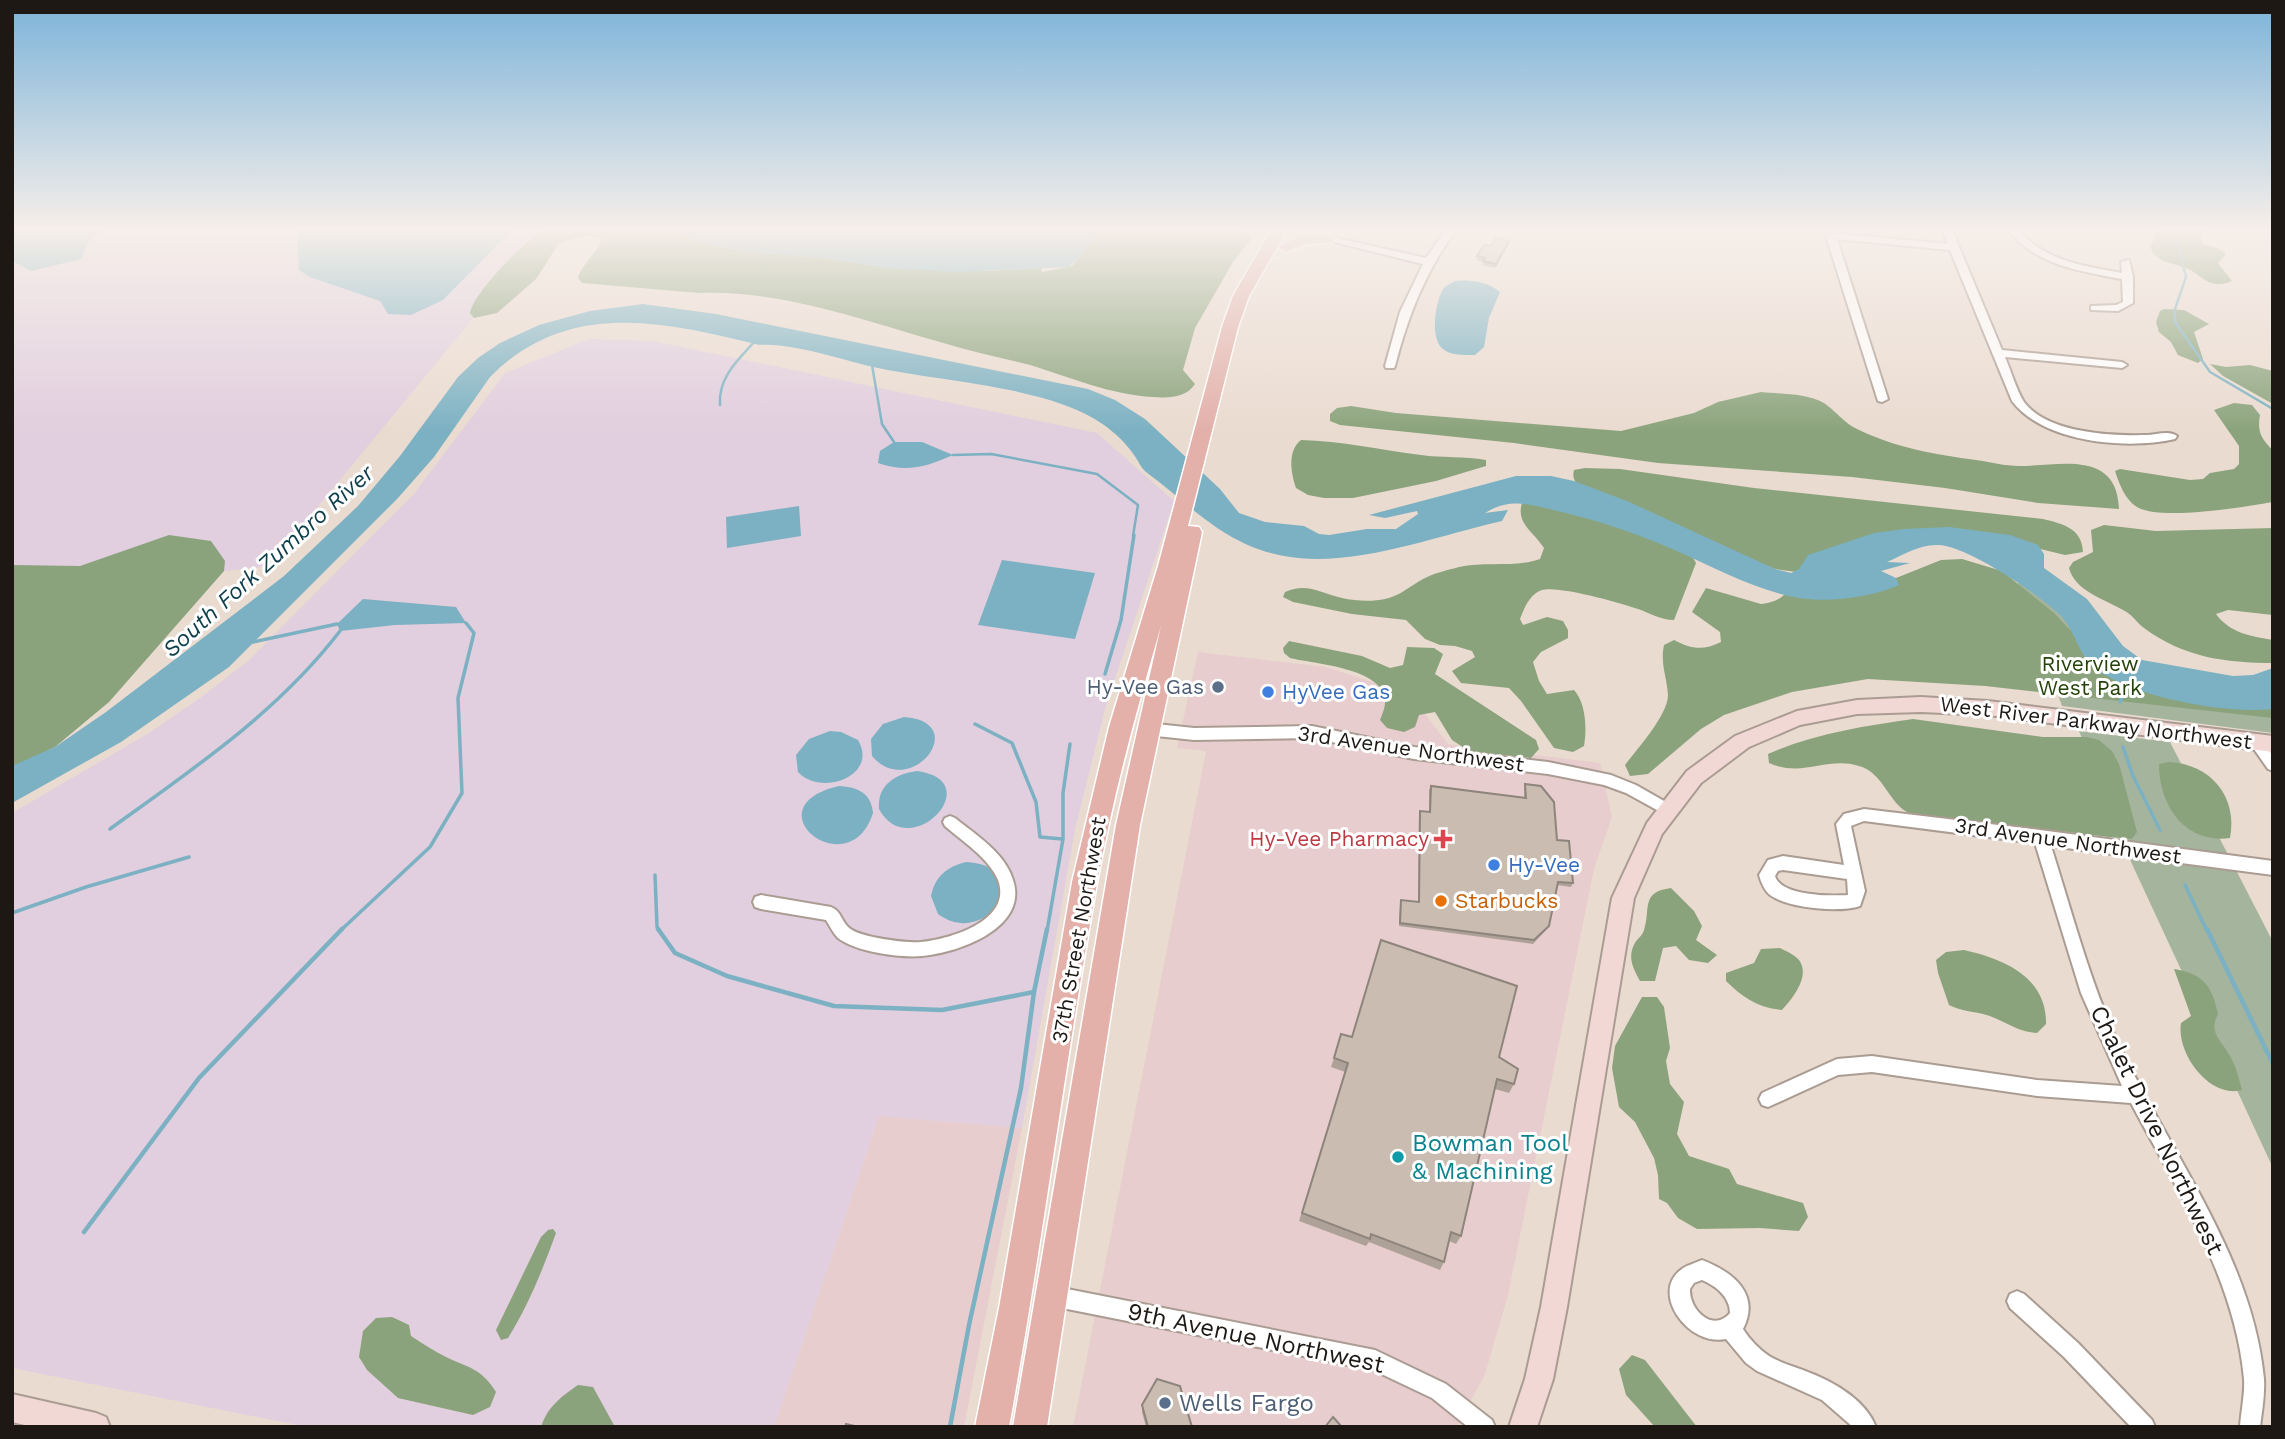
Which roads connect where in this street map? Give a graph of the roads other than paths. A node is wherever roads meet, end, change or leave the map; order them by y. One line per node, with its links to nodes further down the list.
1 (1241, 297): 13 (main road, 37th Street Northwest)
2 (1257, 297): 13 (main road)
3 (1410, 297): 10 (street)
4 (1850, 297): 11 (street)
5 (1975, 297): 8 (street)
6 (2130, 297): 7 (street)
7 (2095, 308)
8 (1998, 353): 9 (street); 12 (street)
9 (2122, 365)
10 (1390, 366)
11 (1882, 399)
12 (2171, 436)
13 (1205, 445): 14 (main road, 37th Street Northwest)
14 (1182, 541): 15 (main road, 37th Street Northwest); 23 (main road, 37th Street Northwest)
15 (1147, 729): 18 (street, 3rd Avenue Northwest); 24 (main road, 37th Street Northwest)
16 (2264, 743): 17 (street); 18 (main road, West River Parkway Northwest)
17 (2273, 765)
18 (1666, 809): 36 (main road, West River Parkway Northwest)
19 (950, 822): 25 (street)
20 (2040, 836): 21 (street, 3rd Avenue Northwest); 22 (street, 3rd Avenue Northwest); 26 (street, Chalet Drive Northwest)
21 (2273, 867)
22 (1853, 873): 22 (street)
23 (1085, 882): 24 (main road); 33 (main road, 37th Street Northwest)
24 (1117, 886): 28 (main road, 37th Street Northwest)
25 (761, 902)
26 (2136, 1095): 27 (street); 39 (street, Chalet Drive Northwest)
27 (1768, 1099)
28 (1052, 1296): 34 (main road, 37th Street Northwest); 35 (street, 9th Avenue Northwest)
29 (2017, 1301): 38 (street)
30 (1730, 1328): 37 (street)
31 (12, 1408): 32 (main road)
32 (96, 1427)
33 (992, 1427)
34 (1030, 1427)
35 (1485, 1427)
36 (1523, 1427)
37 (1866, 1427)
38 (2145, 1427)
39 (2250, 1427)

